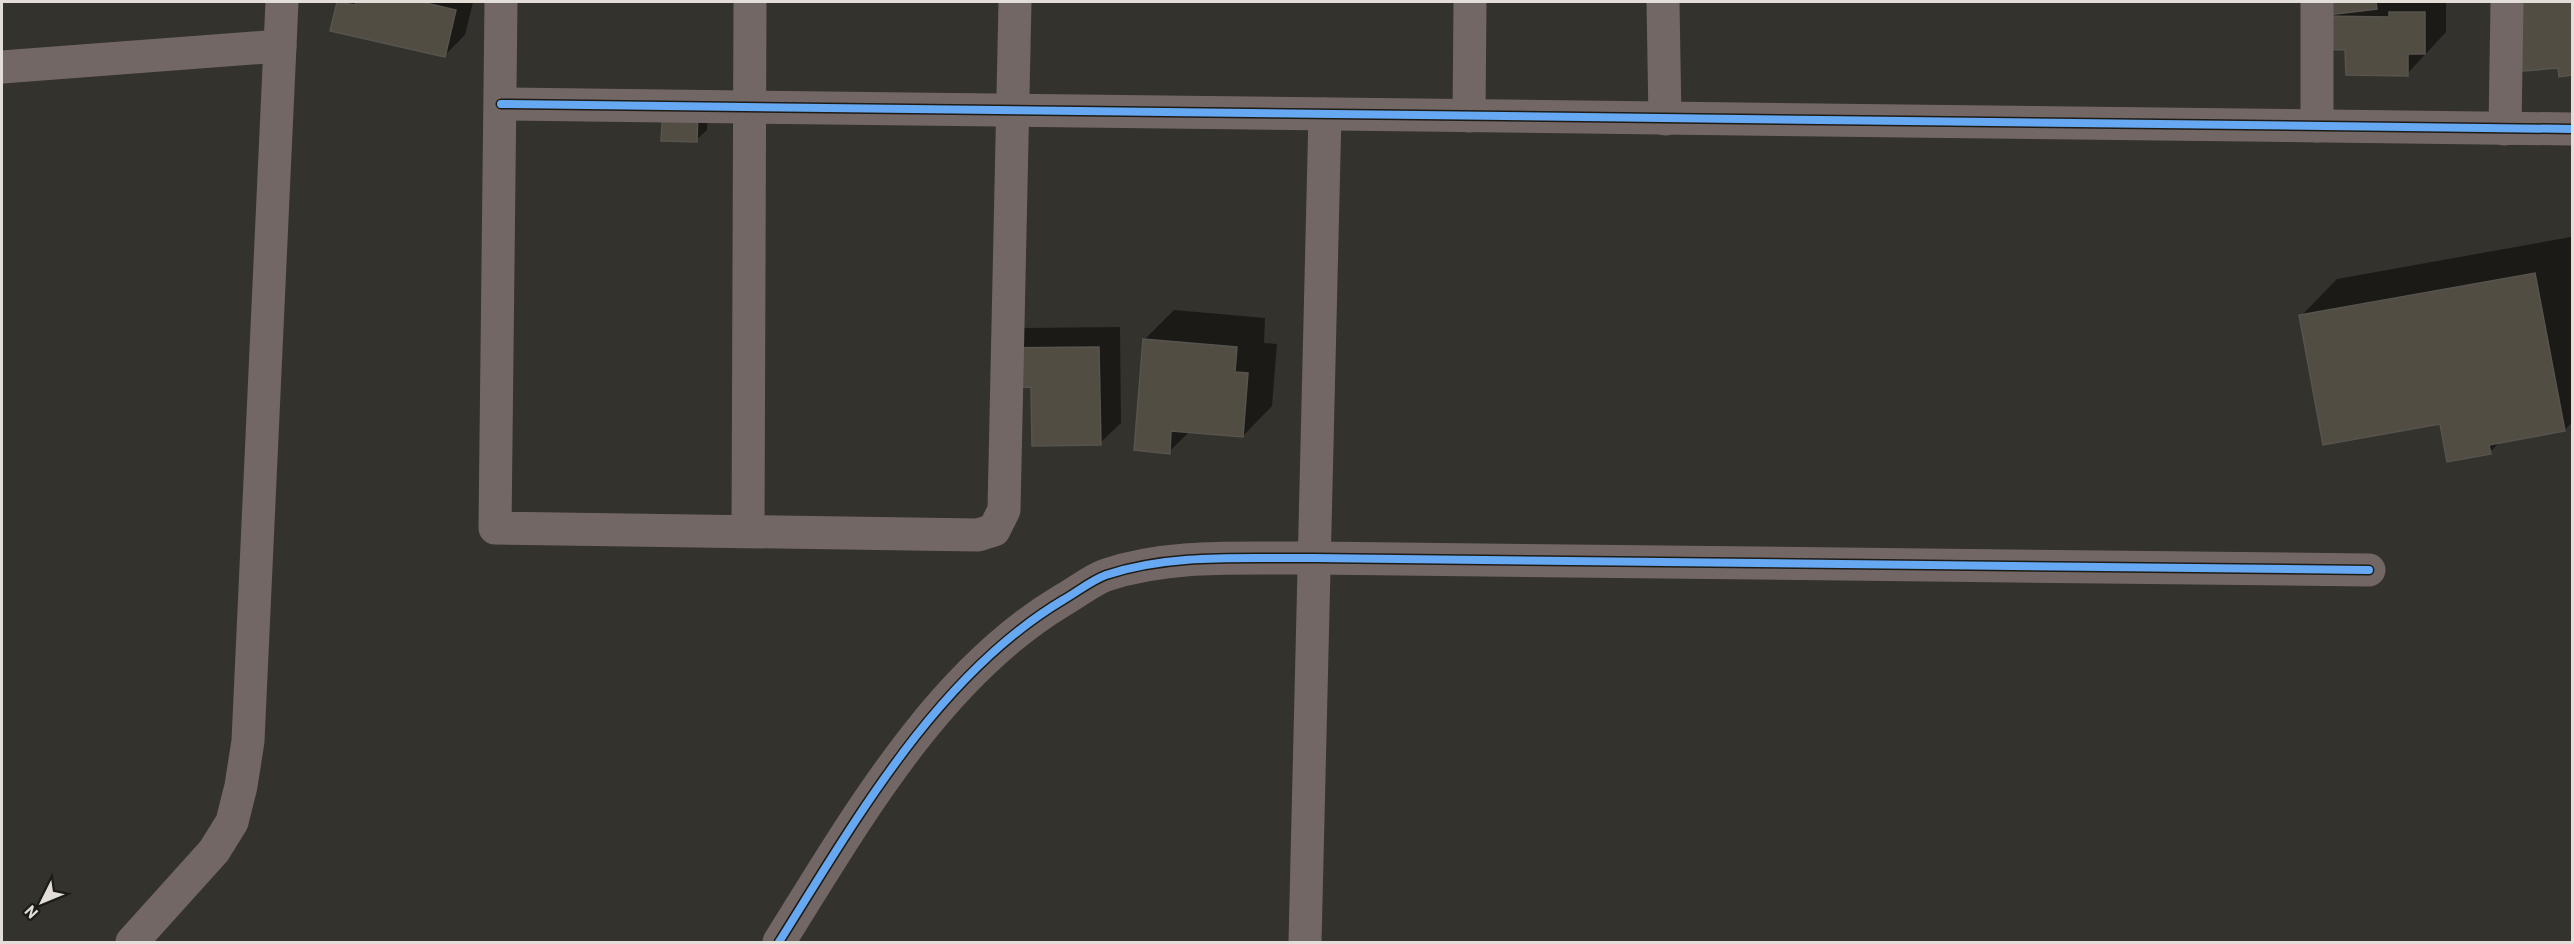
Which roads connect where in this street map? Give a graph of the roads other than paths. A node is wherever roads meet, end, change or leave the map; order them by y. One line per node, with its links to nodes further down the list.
1 (282, 2): 9 (street)
2 (501, 2): 11 (street)
3 (750, 2): 12 (street)
4 (1015, 2): 13 (street)
5 (1470, 2): 15 (street)
6 (1663, 2): 16 (street)
7 (2317, 2): 17 (street)
8 (2507, 2): 18 (street)
9 (280, 46): 10 (street); 23 (street)
10 (2, 68)
11 (501, 104): 12 (street); 20 (street)
12 (749, 107): 13 (street); 20 (street)
13 (1014, 110): 14 (street); 20 (street)
14 (1325, 114): 15 (street); 21 (street)
15 (1469, 116): 16 (street)
16 (1665, 119): 17 (street)
17 (2317, 126): 18 (street)
18 (2505, 129): 19 (street)
19 (2572, 129)
20 (748, 531)
21 (1314, 558): 22 (street); 24 (street); 25 (street)
22 (2369, 570)
23 (132, 942)
24 (779, 942)
25 (1305, 942)

